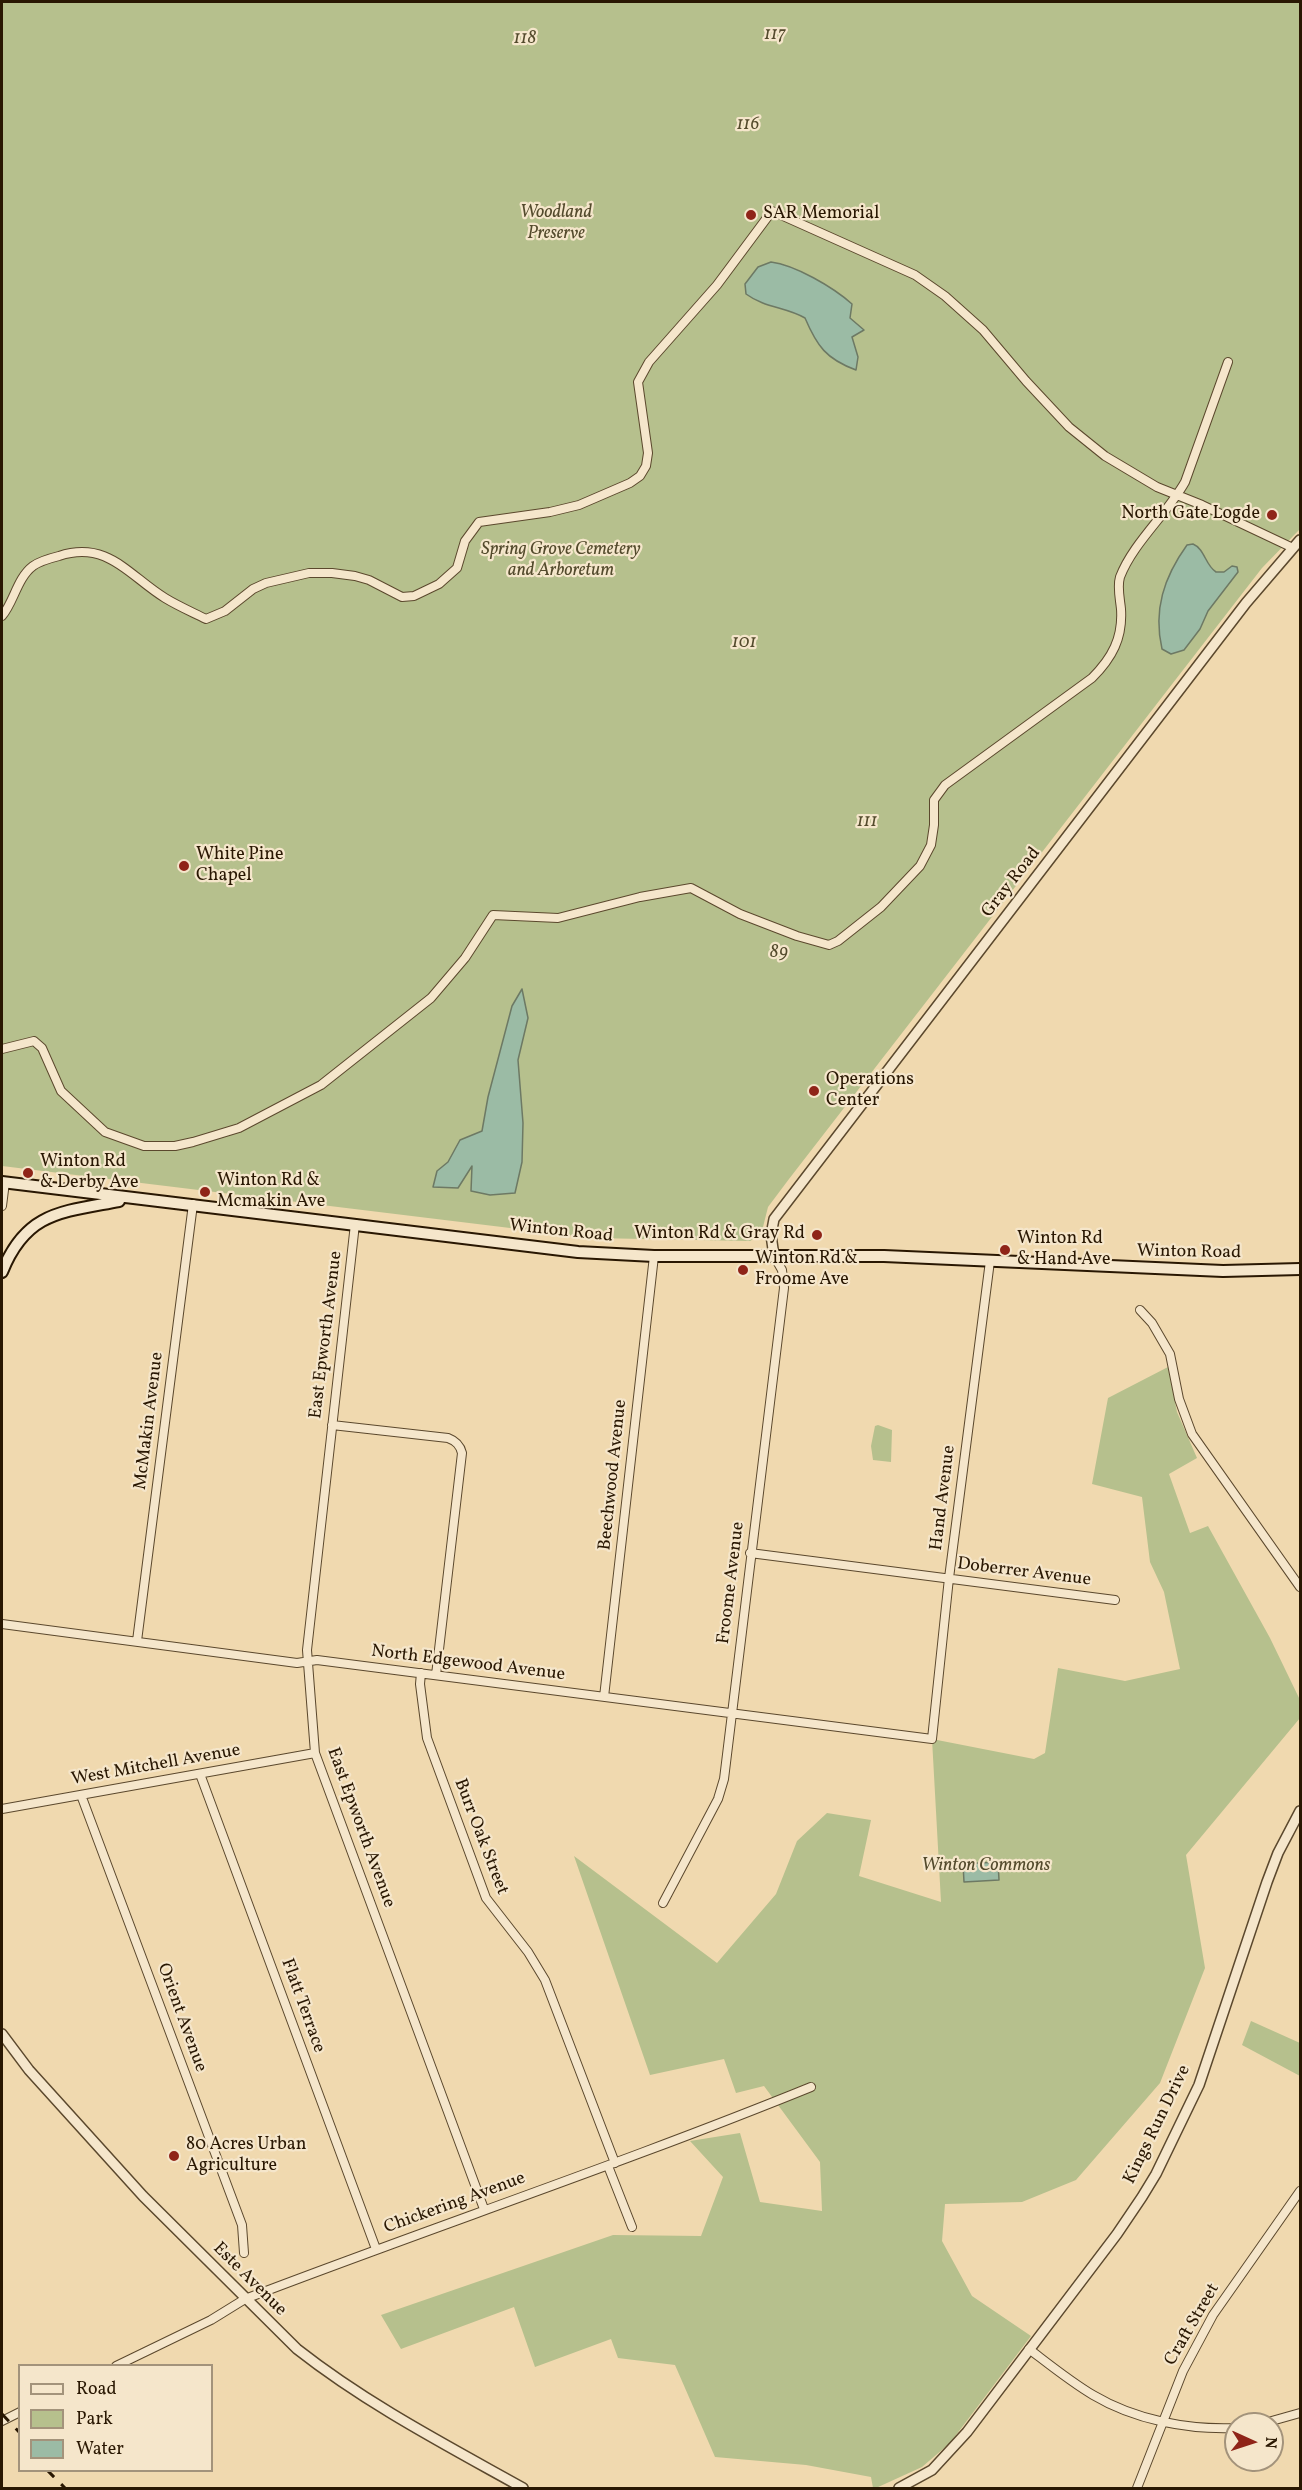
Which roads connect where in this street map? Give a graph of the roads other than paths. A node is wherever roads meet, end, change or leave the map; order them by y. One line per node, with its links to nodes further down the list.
1 (1228, 362): 2 (street)
2 (1178, 495): 4 (street); 5 (street); 6 (street)
3 (1300, 540): 4 (street, Gray Road)
4 (1293, 548): 13 (street, Gray Road)
5 (2, 616)
6 (2, 1049)
7 (3, 1182): 8 (main road, Winton Road); 10 (street)
8 (133, 1199): 9 (main road, Winton Road); 16 (main road)
9 (193, 1204): 11 (main road, Winton Road); 24 (street, McMakin Avenue)
10 (2, 1206)
11 (355, 1224): 12 (main road, Winton Road); 18 (street, East Epworth Avenue)
12 (654, 1256): 13 (main road, Winton Road); 28 (street, Beechwood Avenue)
13 (774, 1256): 14 (main road, Winton Road); 19 (street, Froome Avenue)
14 (990, 1261): 15 (main road, Winton Road); 20 (street, Hand Avenue)
15 (1300, 1269)
16 (2, 1272)
17 (1140, 1310): 21 (street)
18 (332, 1425): 25 (street, East Epworth Avenue); 27 (street)
19 (750, 1553): 20 (street, Doberrer Avenue); 29 (street, Froome Avenue)
20 (949, 1578): 22 (street, Doberrer Avenue); 30 (street, Hand Avenue)
21 (1300, 1587)
22 (1115, 1600)
23 (2, 1624): 24 (street, North Edgewood Avenue)
24 (137, 1641): 25 (street, North Edgewood Avenue)
25 (308, 1661): 26 (street, North Edgewood Avenue); 31 (street, East Epworth Avenue)
26 (421, 1673): 27 (street, North Edgewood Avenue); 39 (street, Burr Oak Street)
27 (436, 1676): 28 (street, North Edgewood Avenue)
28 (604, 1696): 29 (street, North Edgewood Avenue)
29 (732, 1714): 30 (street, North Edgewood Avenue); 36 (street, Froome Avenue)
30 (932, 1739)
31 (315, 1753): 32 (street, West Mitchell Avenue); 41 (street, East Epworth Avenue)
32 (200, 1774): 33 (street, West Mitchell Avenue); 43 (street, Flatt Terrace)
33 (81, 1795): 34 (street, West Mitchell Avenue); 44 (street, Orient Avenue)
34 (2, 1809)
35 (1300, 1810): 46 (street, Kings Run Drive)
36 (663, 1903)
37 (2, 2034): 45 (street, Este Avenue)
38 (811, 2087): 39 (street, Chickering Avenue)
39 (611, 2165): 41 (street, Chickering Avenue); 42 (street, Burr Oak Street)
40 (1300, 2191): 52 (street, Craft Street)
41 (484, 2209): 43 (street, Chickering Avenue)
42 (632, 2227)
43 (376, 2249): 45 (street, Chickering Avenue)
44 (244, 2253)
45 (245, 2299): 47 (street, Chickering Avenue); 54 (street, Este Avenue)
46 (1029, 2349): 52 (street); 55 (street, Kings Run Drive)
47 (120, 2364)
48 (18, 2413): 51 (street)
49 (1300, 2413): 50 (street)
50 (1284, 2418)
51 (2, 2421)
52 (1162, 2422): 53 (street); 56 (street, Craft Street)
53 (1224, 2428)
54 (523, 2488)
55 (899, 2488)
56 (1137, 2488)

